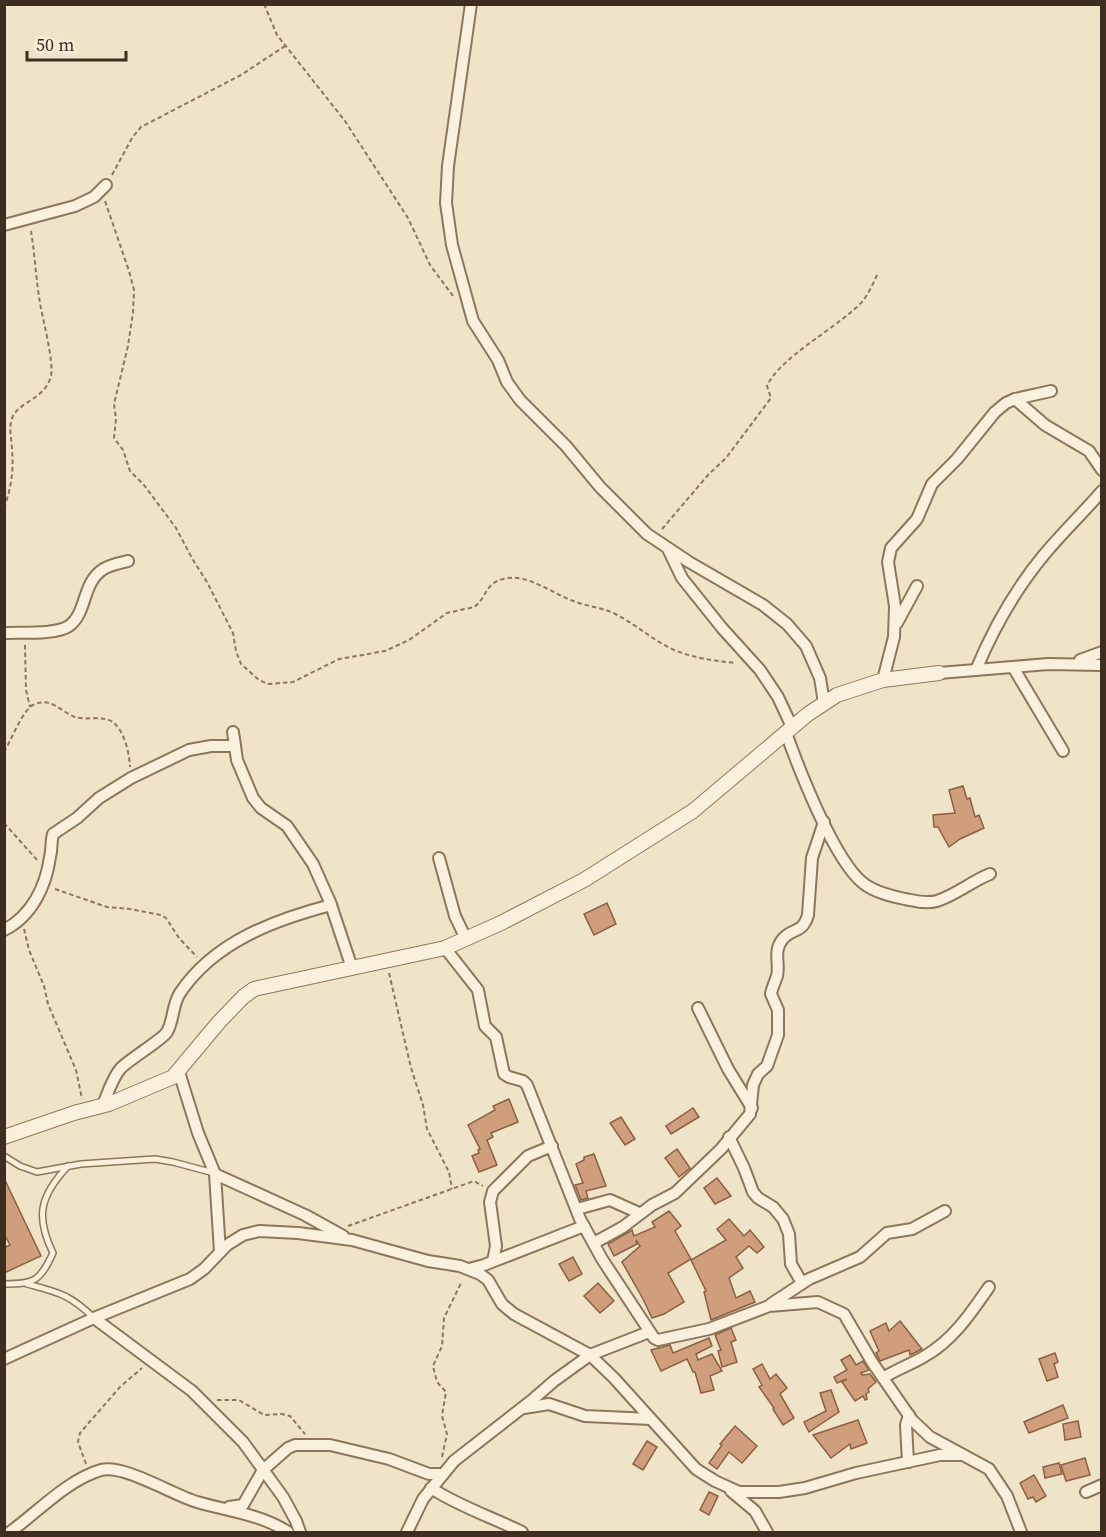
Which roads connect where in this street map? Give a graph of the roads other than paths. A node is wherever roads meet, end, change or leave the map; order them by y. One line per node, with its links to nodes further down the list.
1 (471, 4): 8 (street)
2 (104, 186): 3 (street)
3 (4, 225)
4 (1051, 391): 5 (street)
5 (1015, 399): 6 (street); 11 (street)
6 (1101, 470)
7 (1101, 490): 17 (street)
8 (667, 547): 20 (street); 21 (street)
9 (128, 561): 12 (street)
10 (917, 586): 11 (street)
11 (894, 627): 19 (street)
12 (4, 633)
13 (1101, 652): 14 (street)
14 (1073, 663): 15 (street); 16 (street)
15 (1101, 665)
16 (1012, 667): 17 (street); 24 (street)
17 (976, 670): 18 (street)
18 (939, 673): 19 (street)
19 (883, 681): 20 (street)
20 (824, 703): 21 (street)
21 (789, 730): 25 (street); 30 (street)
22 (234, 732): 23 (street)
23 (235, 746): 28 (street); 29 (street)
24 (1063, 751)
25 (824, 822): 27 (street); 36 (street)
26 (439, 858): 30 (street)
27 (990, 874)
28 (331, 905): 32 (street); 35 (street)
29 (4, 930)
30 (466, 939): 31 (street)
31 (445, 948): 32 (street); 39 (street)
32 (352, 968): 34 (street)
33 (698, 1008): 36 (street)
34 (179, 1072): 35 (street); 42 (street)
35 (103, 1105): 37 (street)
36 (752, 1108): 38 (street)
37 (4, 1137)
38 (729, 1137): 45 (street); 52 (street)
39 (552, 1146): 43 (street); 50 (street)
40 (4, 1156): 41 (lane)
41 (69, 1165): 42 (lane); 54 (lane)
42 (215, 1174): 47 (street); 49 (street)
43 (577, 1209): 45 (street); 46 (street)
44 (945, 1211): 52 (street)
45 (639, 1213): 48 (street)
46 (584, 1226): 48 (street); 50 (street)
47 (352, 1240): 49 (street); 51 (street)
48 (594, 1244): 58 (street)
49 (220, 1252): 57 (street)
50 (494, 1261): 51 (street)
51 (469, 1269): 59 (street)
52 (802, 1283): 56 (street)
53 (4, 1284): 54 (lane)
54 (27, 1284): 57 (lane)
55 (989, 1287): 61 (street)
56 (769, 1306): 58 (street); 61 (street)
57 (94, 1318): 60 (street); 67 (street)
58 (649, 1332): 59 (street)
59 (590, 1355): 62 (street); 64 (street)
60 (4, 1359)
61 (883, 1378): 63 (street)
62 (520, 1409): 64 (street); 68 (street)
63 (909, 1415): 65 (street); 66 (street)
64 (651, 1419): 70 (street)
65 (963, 1455): 66 (street); 80 (street)
66 (909, 1462): 70 (street)
67 (263, 1470): 68 (street); 73 (street); 76 (street)
68 (440, 1474): 71 (street)
69 (1101, 1485): 72 (street)
70 (726, 1486): 79 (street)
71 (431, 1488): 77 (street); 78 (street)
72 (1086, 1492)
73 (225, 1508): 74 (street); 75 (street)
74 (10, 1533)
75 (288, 1533)
76 (300, 1533)
77 (406, 1533)
78 (522, 1533)
79 (767, 1533)
80 (1021, 1533)

